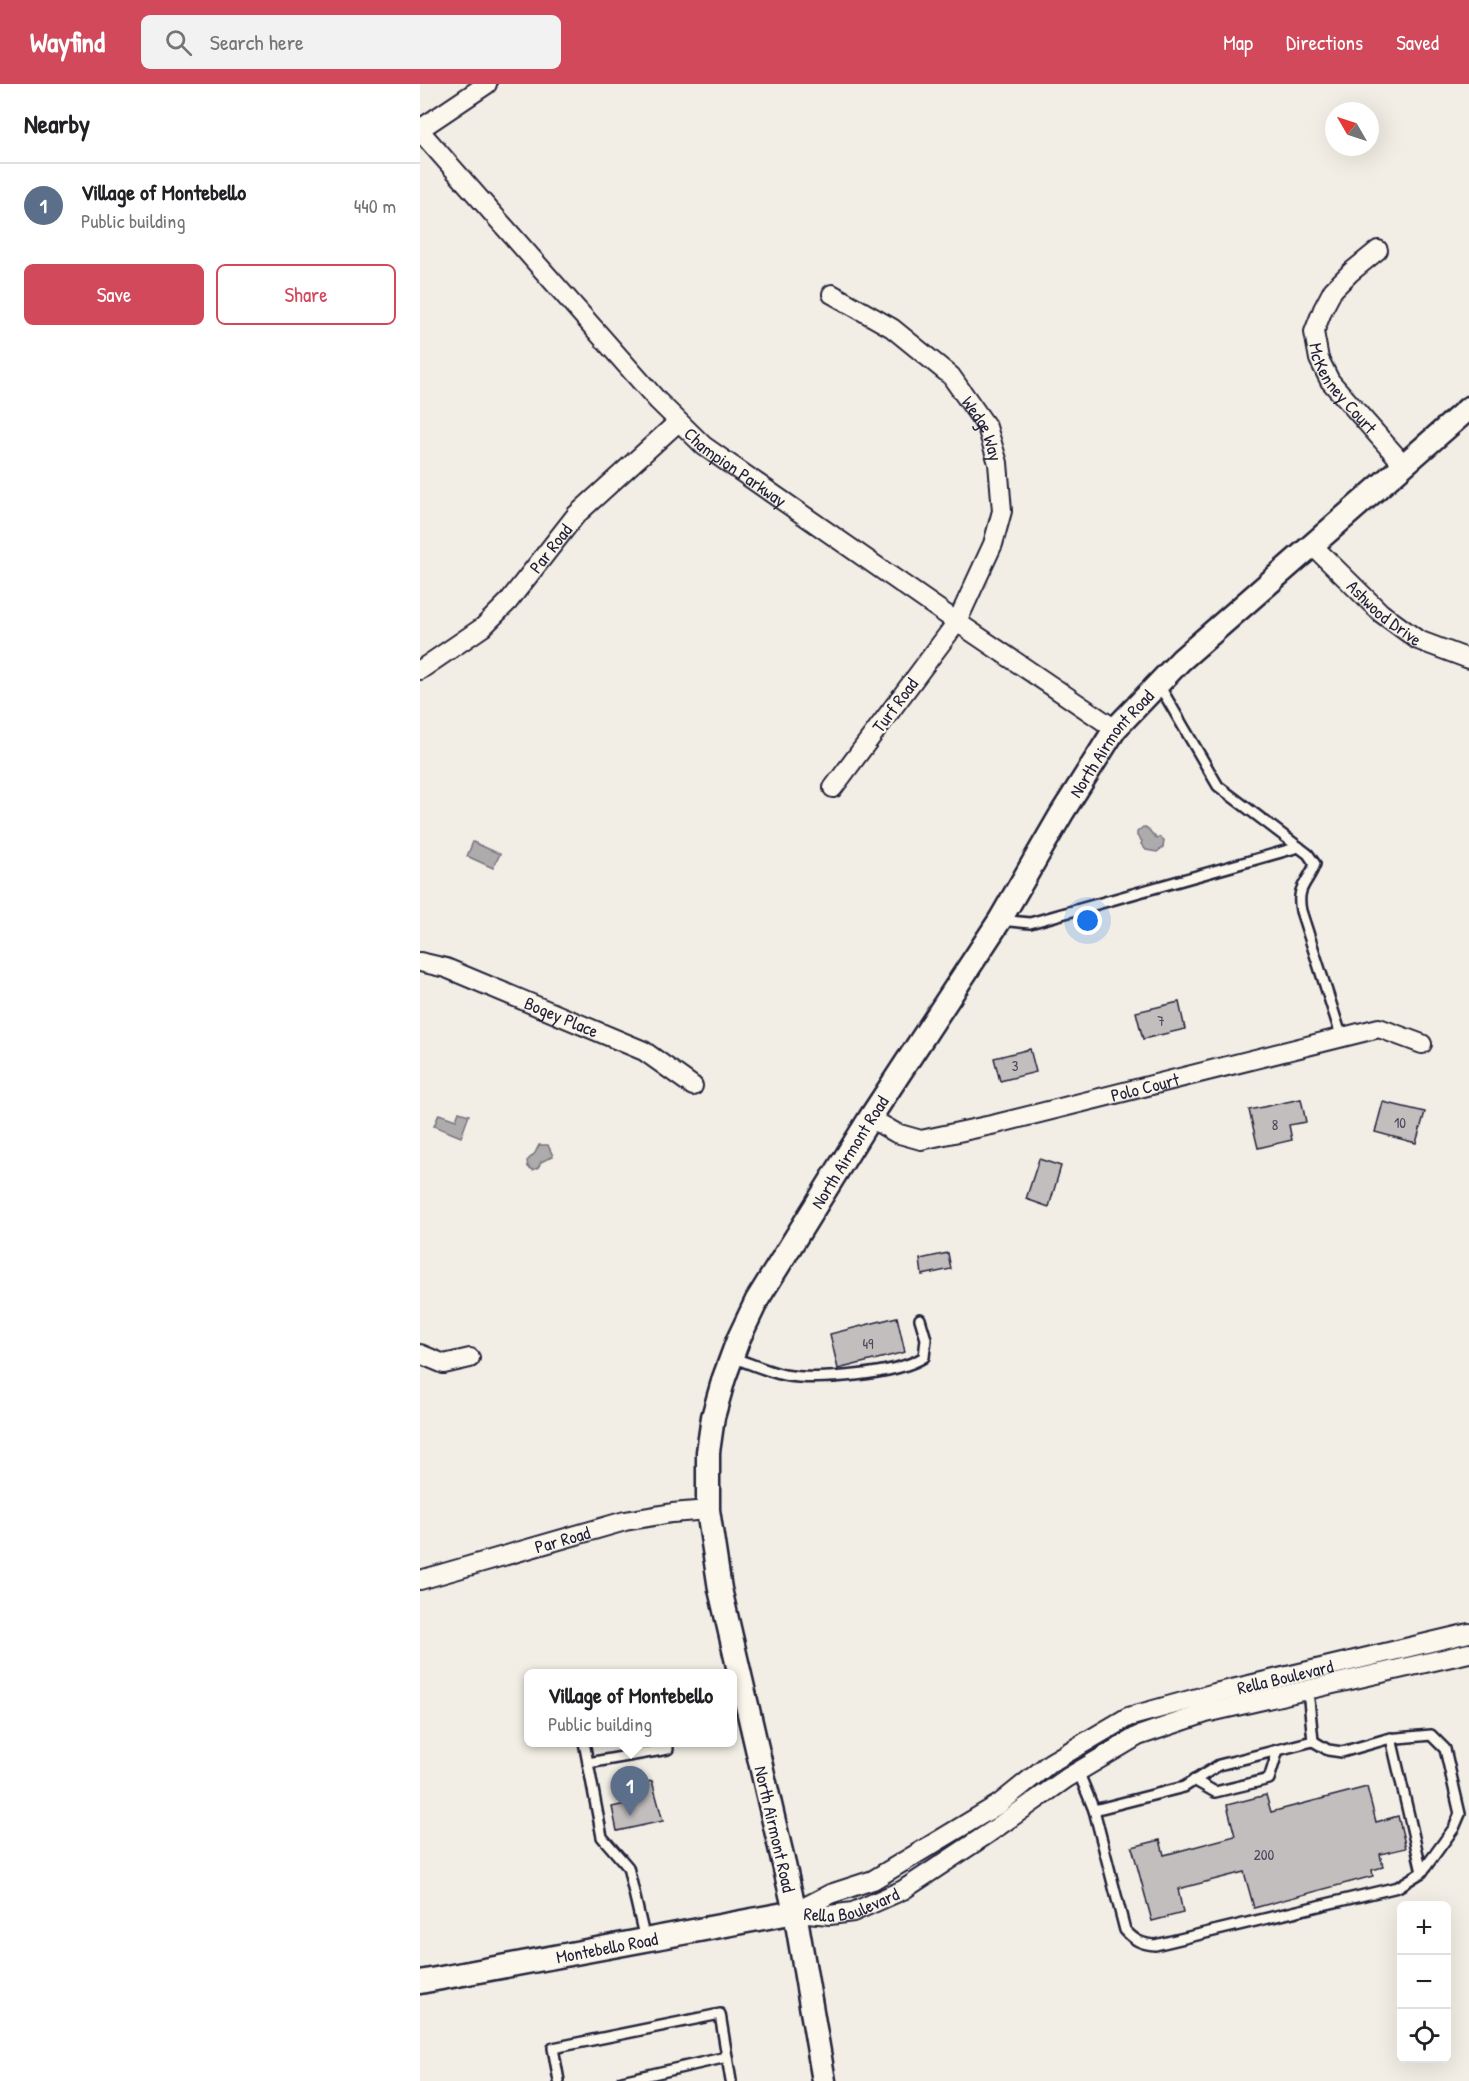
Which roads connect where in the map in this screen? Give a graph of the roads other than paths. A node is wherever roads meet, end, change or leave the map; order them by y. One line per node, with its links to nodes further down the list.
1 (487, 84): 2 (street)
2 (420, 130): 6 (street, Champion Parkway)
3 (1378, 250): 7 (street, McKenney Court)
4 (832, 294): 9 (street, Wedge Way)
5 (1469, 408): 7 (street, North Airmont Road)
6 (678, 422): 9 (street, Champion Parkway); 11 (street, Par Road)
7 (1404, 465): 8 (street, North Airmont Road)
8 (1313, 546): 10 (street, Ashwood Drive); 12 (street, North Airmont Road)
9 (957, 622): 13 (street, Champion Parkway); 14 (street, Turf Road)
10 (1469, 659)
11 (420, 670)
12 (1157, 683): 13 (street, North Airmont Road); 15 (lane)
13 (1115, 729): 16 (street, North Airmont Road)
14 (833, 788)
15 (1299, 847): 16 (lane); 18 (lane)
16 (1000, 920): 21 (street, North Airmont Road)
17 (420, 962): 20 (street, Bogey Place)
18 (1342, 1038): 19 (street, Polo Court); 21 (street, Polo Court)
19 (1422, 1044)
20 (693, 1086)
21 (870, 1118): 24 (street, North Airmont Road)
22 (920, 1319): 24 (lane)
23 (420, 1354): 25 (street)
24 (731, 1357): 26 (street, North Airmont Road)
25 (470, 1358)
26 (708, 1510): 27 (street, Par Road); 47 (street, North Airmont Road)
27 (420, 1580)
28 (1469, 1633): 30 (street, Rella Boulevard)
29 (1469, 1653): 31 (street, Rella Boulevard)
30 (1374, 1655): 31 (street); 33 (street, Rella Boulevard)
31 (1378, 1674): 32 (street, Rella Boulevard)
32 (1308, 1690): 34 (street, Rella Boulevard); 36 (lane)
33 (1128, 1717): 34 (street); 43 (street, Rella Boulevard)
34 (1134, 1737): 41 (street, Rella Boulevard)
35 (1391, 1738): 36 (lane); 46 (lane); 46 (lane)
36 (1312, 1741): 39 (lane)
37 (585, 1747): 40 (lane)
38 (668, 1747): 40 (lane)
39 (1278, 1750): 42 (lane); 42 (lane)
40 (588, 1763): 48 (lane)
41 (1078, 1771): 44 (lane); 45 (street, Rella Boulevard)
42 (1194, 1780): 44 (lane)
43 (999, 1804): 45 (street); 47 (street, Rella Boulevard)
44 (1094, 1810): 46 (lane)
45 (1010, 1818): 47 (street, Rella Boulevard)
46 (1422, 1872)
47 (795, 1912): 48 (street, Montebello Road); 54 (street, North Airmont Road)
48 (645, 1940): 49 (street, Montebello Road)
49 (420, 1982)
50 (727, 2057): 51 (lane); 52 (lane); 53 (lane)
51 (559, 2081)
52 (622, 2081)
53 (731, 2081)
54 (824, 2081)

